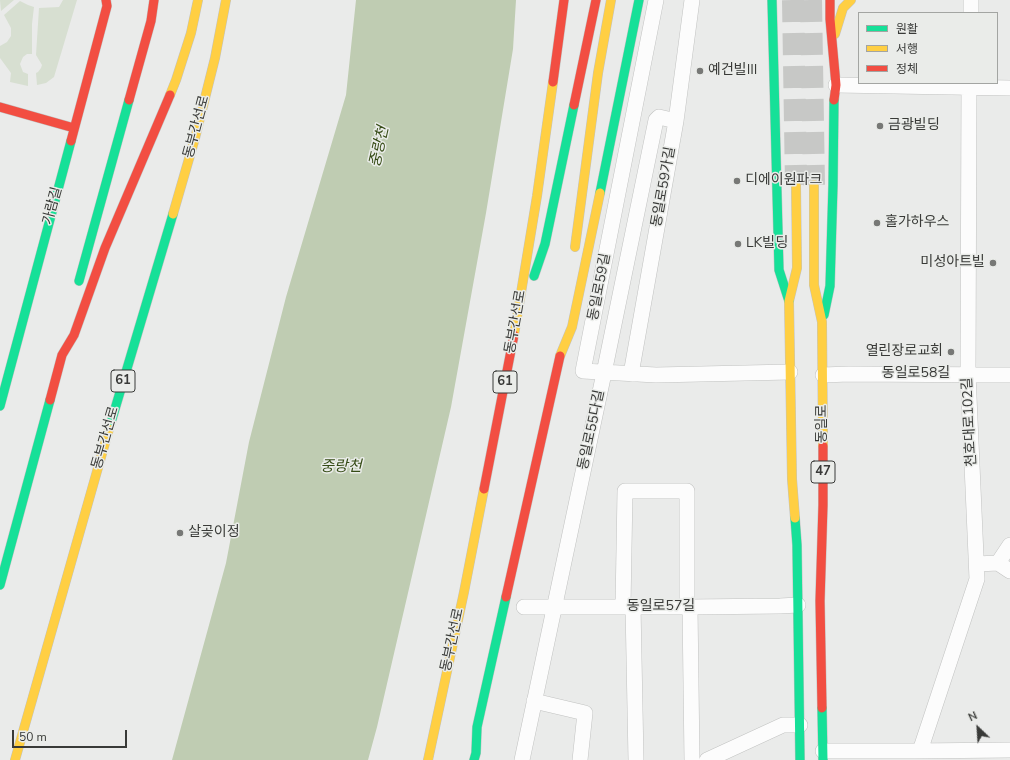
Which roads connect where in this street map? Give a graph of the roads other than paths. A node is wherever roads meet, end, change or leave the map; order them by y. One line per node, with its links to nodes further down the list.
1 (154, 0): 26 (main road)
2 (198, 0): 33 (main road)
3 (226, 0): 58 (main road, 동부간선로 / 61)
4 (564, 0): 29 (main road, 동부간선로 / 61)
5 (596, 0): 29 (main road)
6 (611, 0): 25 (main road)
7 (639, 0): 32 (main road)
8 (656, 0): 35 (street, 동일로59길)
9 (692, 0): 21 (street, 동일로59가길)
10 (772, 0): 27 (main road)
11 (830, 0): 16 (main road)
12 (851, 0): 16 (main road)
13 (971, 0): 15 (street)
14 (108, 2): 22 (main road, 가람길)
15 (971, 12)
16 (833, 41): 17 (main road)
17 (836, 85): 18 (street); 28 (main road)
18 (969, 85): 19 (street); 37 (street, 천호대로102길)
19 (1010, 88)
20 (5, 111): 22 (main road)
21 (676, 121): 35 (street, 동일로55다길); 36 (street, 동일로59가길)
22 (74, 128): 40 (main road, 가람길)
23 (814, 184): 28 (main road, 동일로 / 47)
24 (796, 185): 27 (main road, 47)
25 (573, 258)
26 (76, 294)
27 (789, 302): 34 (main road, 47)
28 (822, 322): 38 (main road, 동일로 / 47)
29 (516, 326): 59 (main road, 동부간선로 / 61)
30 (562, 327): 32 (main road)
31 (66, 332): 33 (main road)
32 (561, 351): 52 (main road)
33 (62, 355): 44 (main road)
34 (790, 372): 36 (street, 동일로59길); 45 (main road, 47)
35 (604, 373): 36 (street, 동일로59길); 48 (street, 동일로55다길)
36 (632, 374)
37 (968, 374): 38 (street, 동일로58길); 39 (street, 동일로58길); 42 (street, 천호대로102길)
38 (823, 375): 56 (main road, 동일로 / 47)
39 (1010, 375)
40 (0, 406)
41 (1010, 545): 43 (street)
42 (977, 564): 43 (street); 55 (street, 천호대로102길)
43 (1004, 567)
44 (0, 585)
45 (798, 605): 49 (street, 동일로57길); 51 (main road, 47)
46 (628, 606): 48 (street, 동일로57길); 49 (street, 동일로57길); 49 (street); 63 (street)
47 (524, 607): 48 (street, 동일로57길)
48 (555, 607): 50 (street, 동일로55다길)
49 (688, 607): 64 (street)
50 (534, 702): 61 (street, 동일로55다길); 62 (street)
51 (800, 725): 65 (street); 66 (main road, 47)
52 (477, 727): 53 (main road); 60 (main road)
53 (466, 750)
54 (1010, 750): 57 (street)
55 (916, 754): 56 (street); 57 (street)
56 (823, 755)
57 (971, 756)
58 (15, 760)
59 (428, 760)
60 (474, 760)
61 (522, 760)
62 (580, 760)
63 (636, 760)
64 (692, 760)
65 (707, 760)
66 (800, 760)

